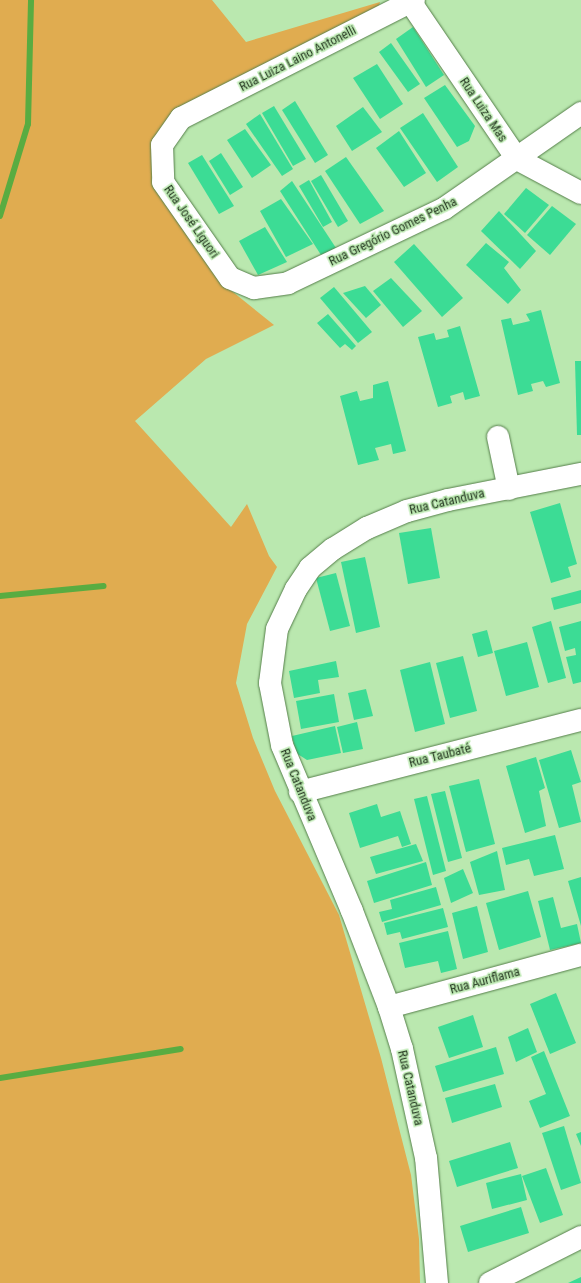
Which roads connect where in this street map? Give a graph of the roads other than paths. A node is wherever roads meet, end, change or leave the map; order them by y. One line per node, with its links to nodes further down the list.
1 (411, 1): 3 (street, Rua Luiza Laino Antonelli); 4 (street, Rua Luiza Mas)
2 (581, 113): 4 (street, Rua Gregório Gomes Penha)
3 (181, 118): 6 (street, Rua José Liguori)
4 (516, 159): 5 (street, Rua Luiza Mas); 6 (street, Rua Gregório Gomes Penha)
5 (581, 193)
6 (254, 288)
7 (498, 437): 9 (street)
8 (581, 474): 9 (street, Rua Catanduva)
9 (509, 488): 11 (street, Rua Catanduva)
10 (581, 720): 11 (street, Rua Taubaté)
11 (300, 792): 13 (street, Rua Catanduva)
12 (581, 956): 13 (street, Rua Auriflama)
13 (389, 1007): 15 (street, Rua Catanduva)
14 (581, 1237): 16 (street)
15 (437, 1283)
16 (490, 1283)

